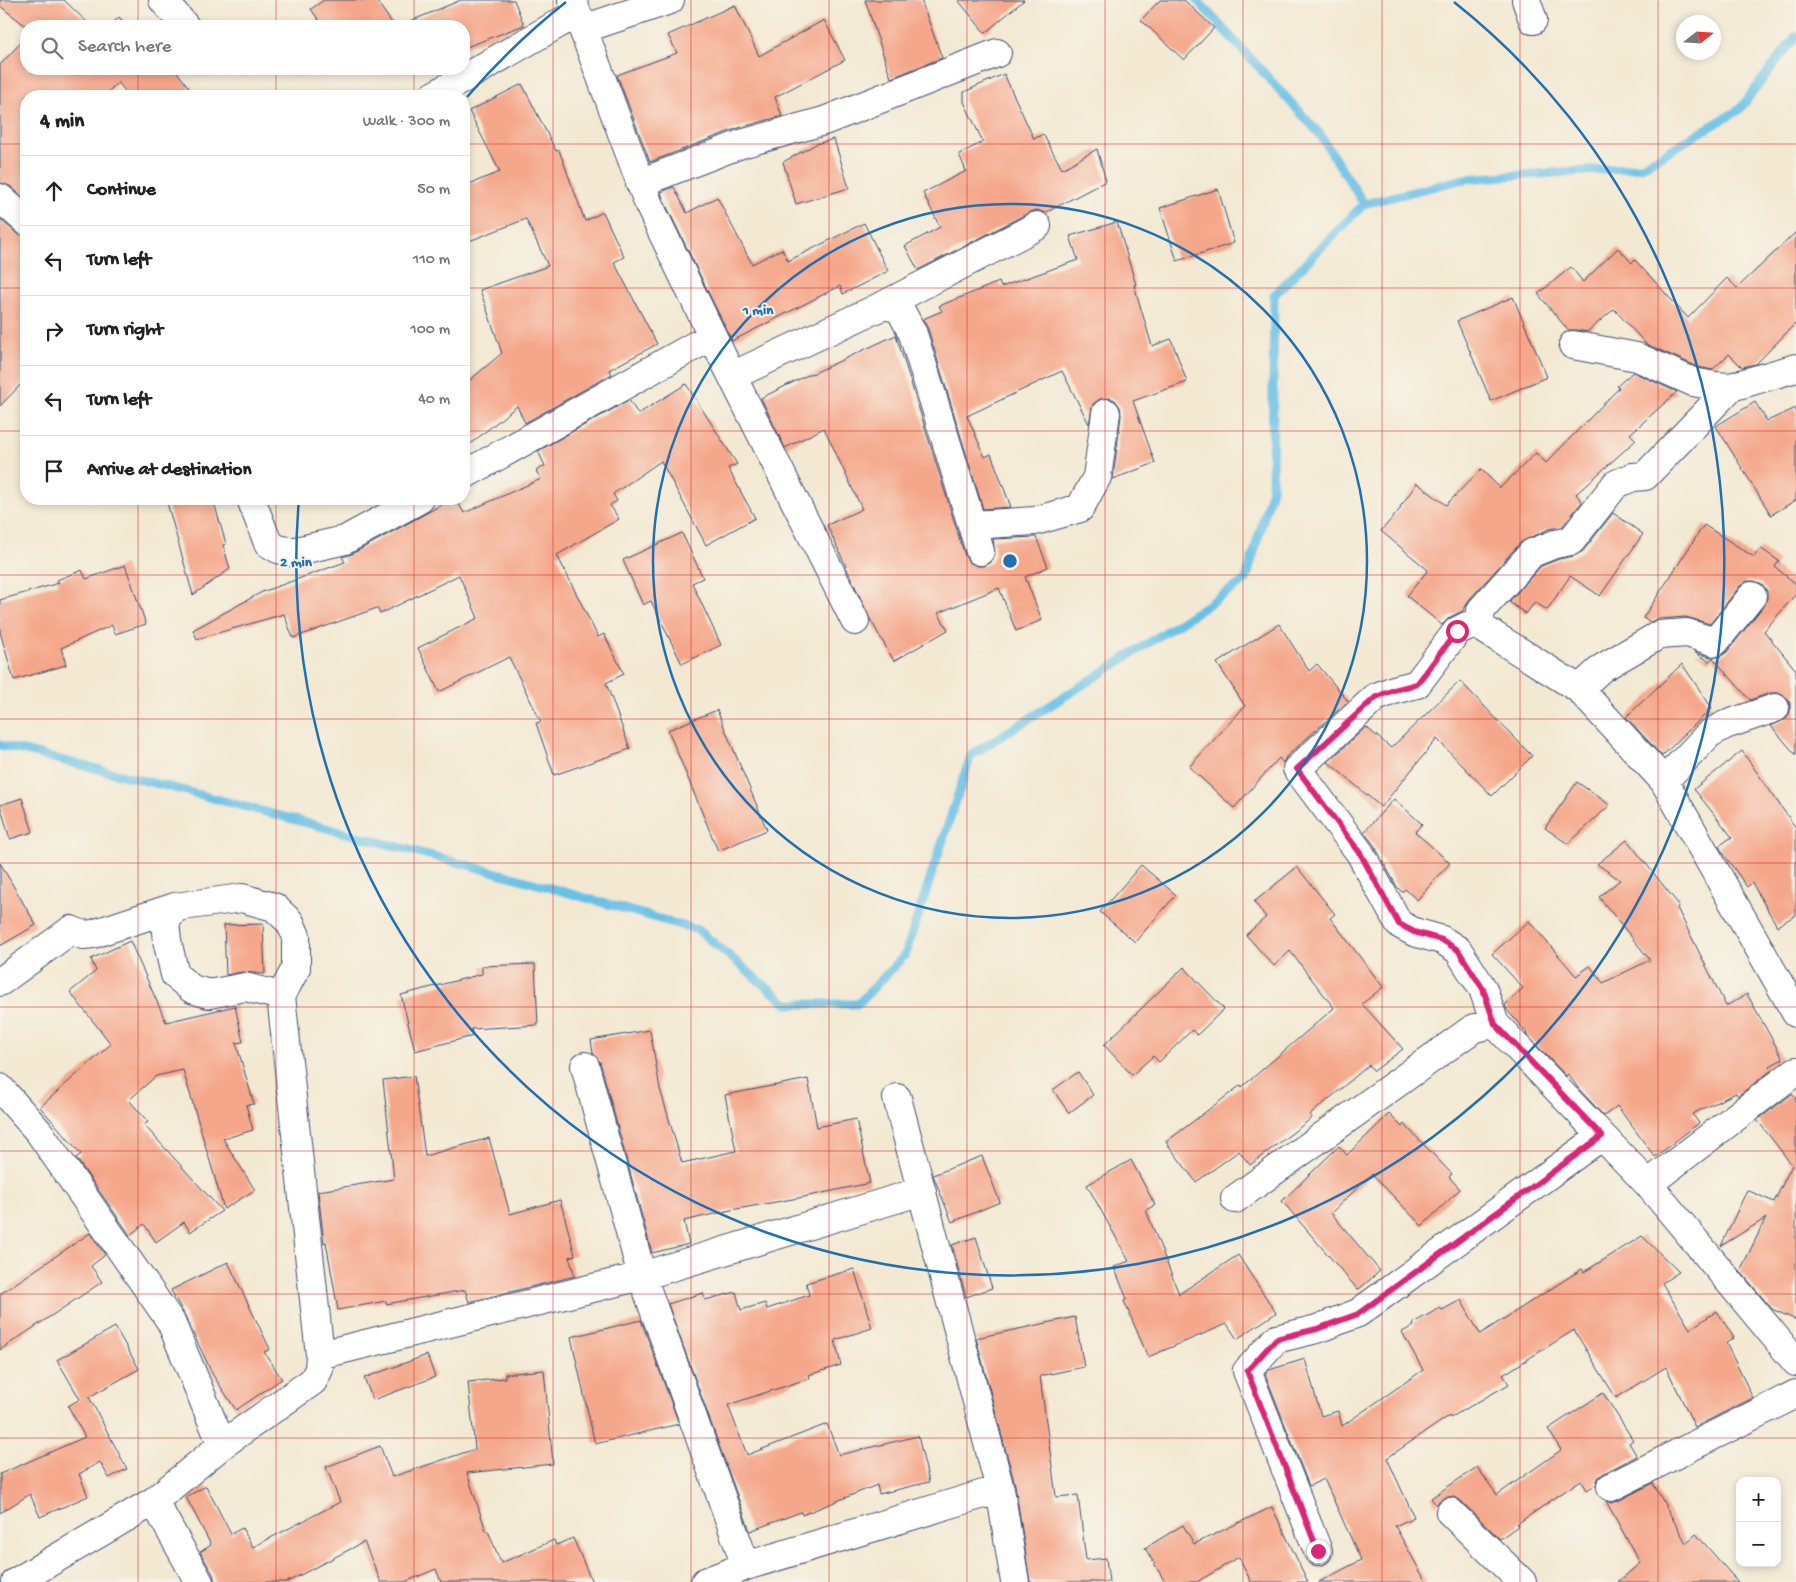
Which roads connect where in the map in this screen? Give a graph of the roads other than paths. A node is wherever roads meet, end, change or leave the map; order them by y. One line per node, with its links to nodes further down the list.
1 (163, 0): 4 (street)
2 (670, 0): 3 (street)
3 (577, 14): 7 (street); 9 (street)
4 (180, 20)
5 (997, 53): 9 (street)
6 (470, 75): 8 (street)
7 (470, 75)
8 (444, 90)
9 (640, 183): 14 (street)
10 (0, 198): 11 (street)
11 (20, 216)
12 (1037, 226): 13 (street)
13 (884, 305): 17 (street); 23 (street)
14 (712, 336): 17 (street); 20 (street)
15 (1573, 345): 18 (street)
16 (1796, 368): 18 (street)
17 (732, 376): 26 (street)
18 (1731, 387): 27 (street)
19 (1106, 413): 23 (street)
20 (470, 472)
21 (253, 505): 22 (street)
22 (409, 505)
23 (972, 524): 24 (street)
24 (980, 551)
25 (1752, 596): 28 (street)
26 (855, 621)
27 (1479, 626): 28 (street); 35 (street)
28 (1579, 689): 30 (street)
29 (1775, 708): 30 (street)
30 (1664, 781): 34 (street)
31 (175, 907): 32 (street); 33 (street); 33 (street)
32 (0, 982)
33 (281, 996): 45 (street)
34 (1796, 1013)
35 (1495, 1024): 40 (street); 43 (street)
36 (585, 1066): 44 (street)
37 (1796, 1071): 41 (street)
38 (0, 1088): 48 (street)
39 (897, 1098): 42 (street)
40 (1602, 1136): 41 (street); 53 (street)
41 (1648, 1184): 46 (street)
42 (922, 1191): 44 (street); 50 (street)
43 (1235, 1199)
44 (642, 1276): 45 (street); 54 (street)
45 (320, 1355): 48 (street)
46 (1796, 1362)
47 (1796, 1394): 49 (street)
48 (222, 1444): 51 (street)
49 (1611, 1487)
50 (1000, 1490): 54 (street); 58 (street)
51 (154, 1502): 55 (street); 56 (street)
52 (1450, 1512): 59 (street)
53 (1318, 1551)
54 (746, 1566): 57 (street)
55 (16, 1582)
56 (199, 1582)
57 (705, 1582)
58 (1015, 1582)
59 (1522, 1582)

